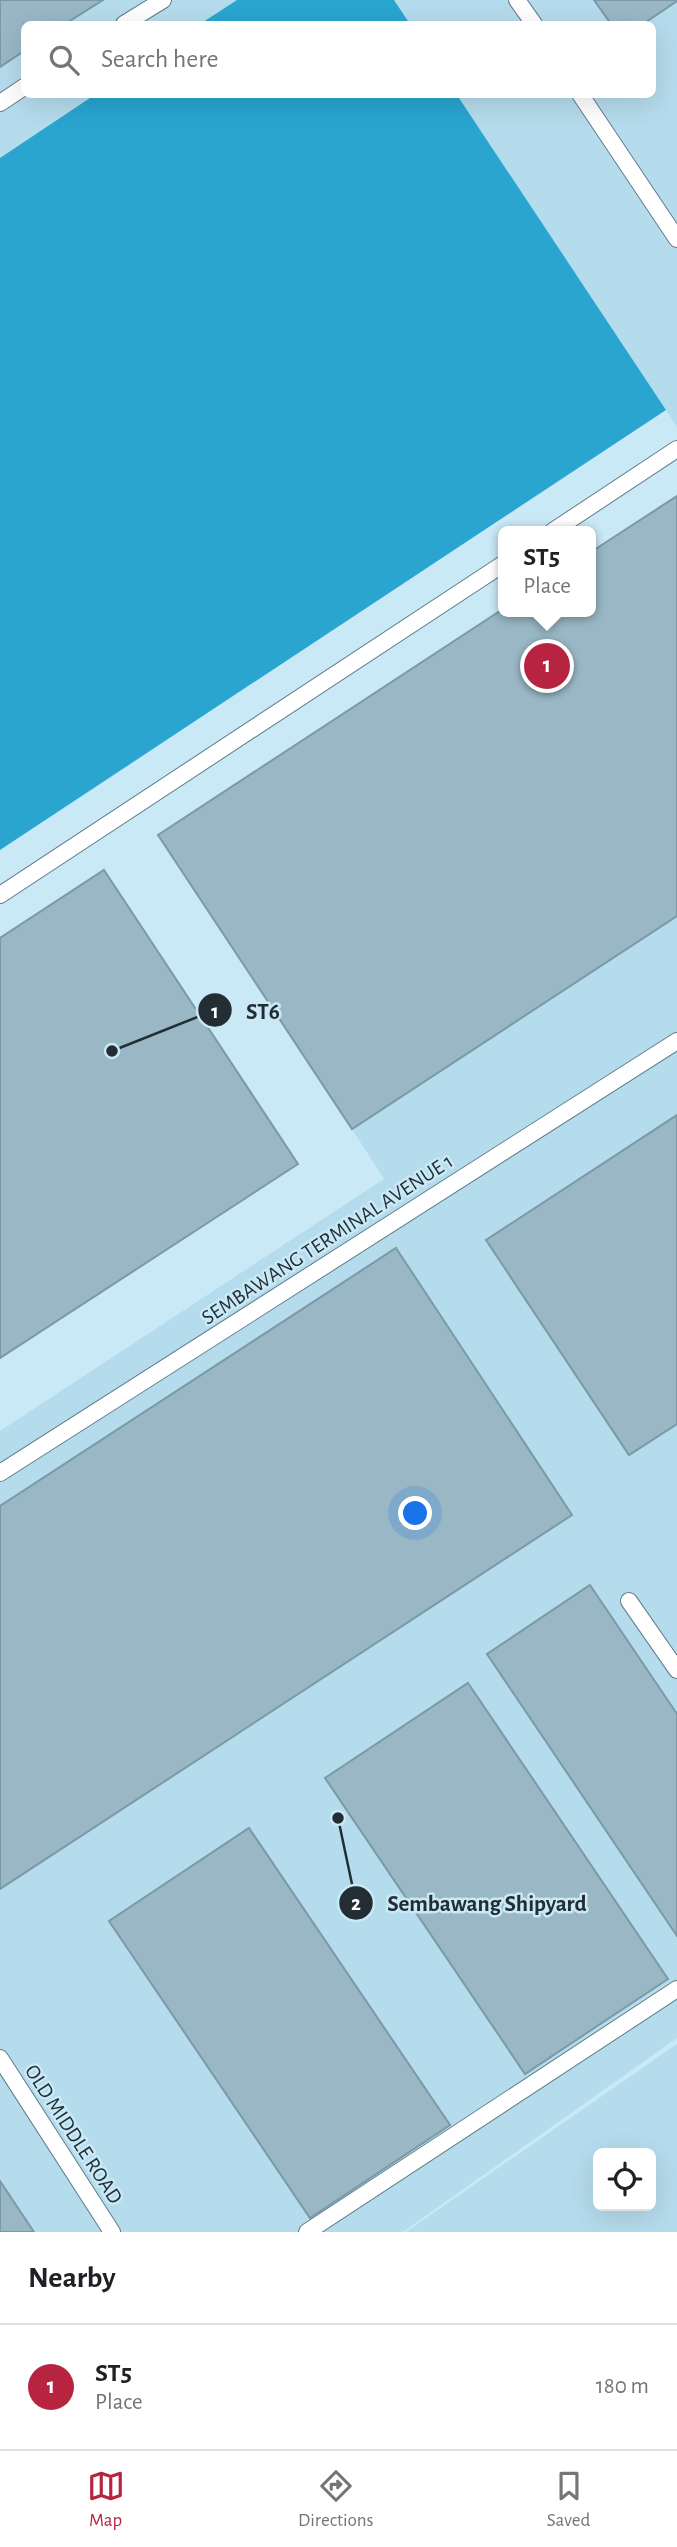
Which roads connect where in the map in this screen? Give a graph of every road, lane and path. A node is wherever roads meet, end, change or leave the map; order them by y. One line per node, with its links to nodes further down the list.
1 (163, 0): 3 (lane)
2 (517, 0): 4 (lane)
3 (129, 21)
4 (532, 21)
5 (21, 89): 7 (lane)
6 (583, 98): 8 (lane)
7 (0, 103)
8 (677, 239)
9 (677, 449): 10 (lane)
10 (561, 526)
11 (498, 567): 12 (lane)
12 (0, 895)
13 (677, 1041): 14 (lane, SEMBAWANG TERMINAL AVENUE 1)
14 (0, 1473)
15 (629, 1601): 16 (lane)
16 (677, 1670)
17 (677, 1989): 20 (lane)
18 (3, 2069): 19 (lane, OLD MIDDLE ROAD)
19 (112, 2232)
20 (307, 2232)

